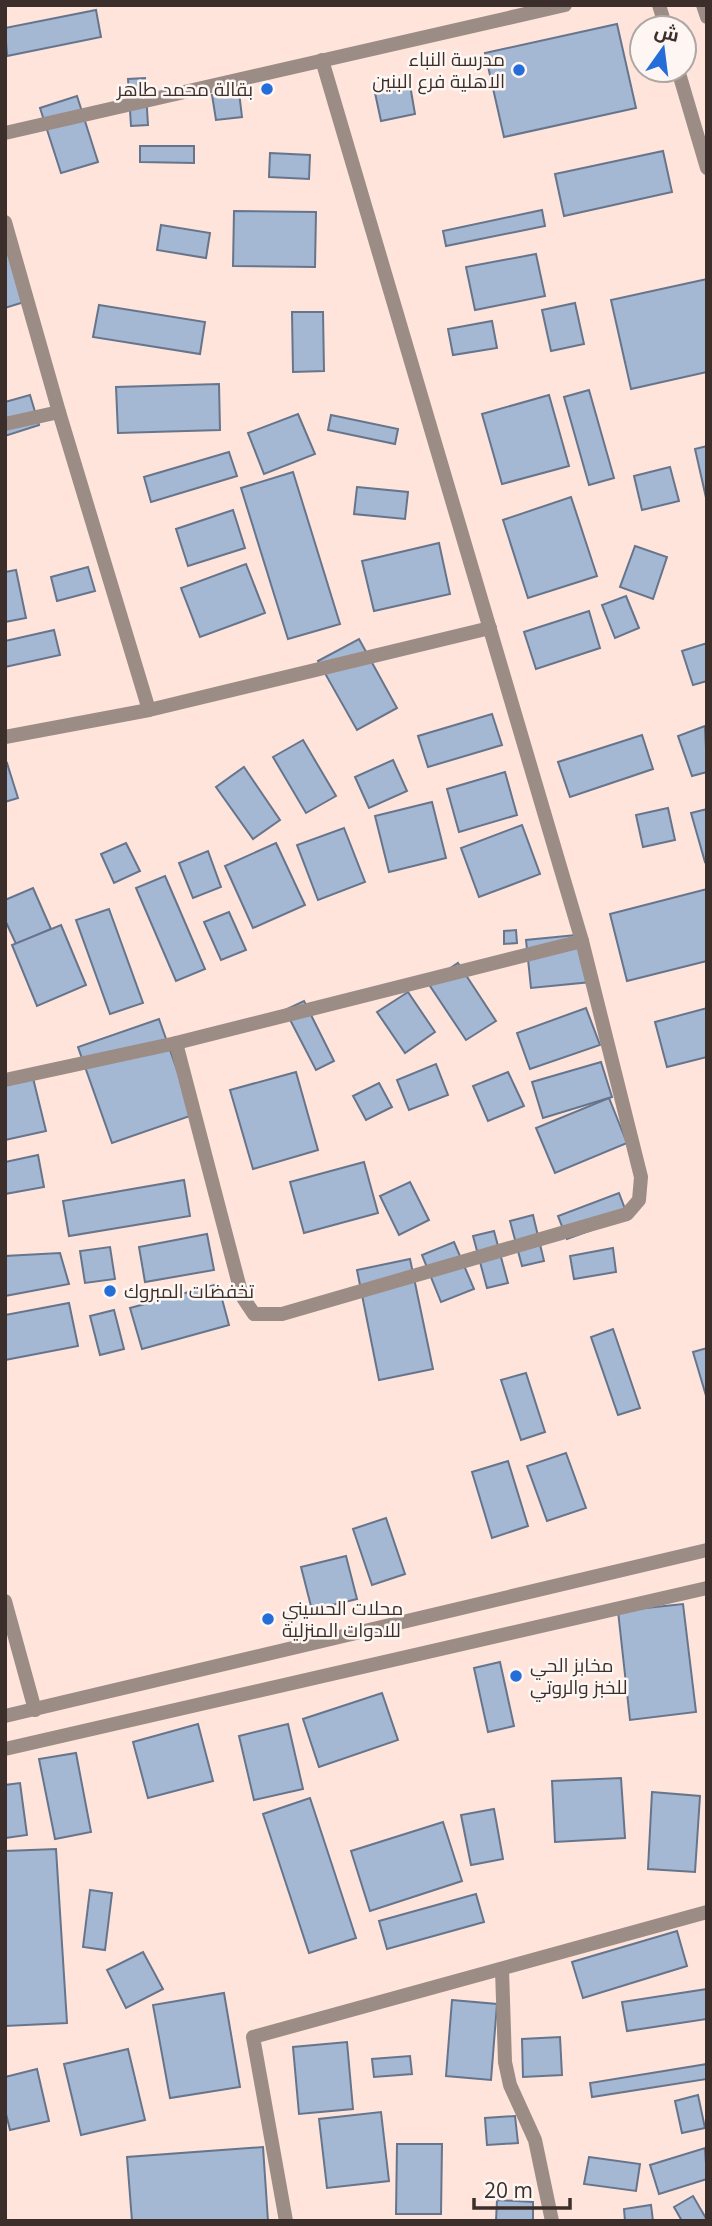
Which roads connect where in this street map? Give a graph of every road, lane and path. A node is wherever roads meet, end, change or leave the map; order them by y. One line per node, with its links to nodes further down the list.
1 (565, 5): 4 (street)
2 (703, 5): 3 (street)
3 (707, 17)
4 (323, 60): 6 (street); 11 (street)
5 (682, 84): 7 (street)
6 (5, 133)
7 (707, 168)
8 (5, 222): 9 (street)
9 (59, 412): 10 (street); 12 (street)
10 (5, 424)
11 (490, 628): 12 (street); 14 (street)
12 (149, 710): 13 (street)
13 (5, 737)
14 (582, 941): 15 (street); 15 (street)
15 (176, 1043): 16 (street)
16 (5, 1080)
17 (707, 1550): 20 (street)
18 (707, 1588): 22 (street)
19 (5, 1601): 20 (street)
20 (35, 1710): 21 (street)
21 (5, 1716)
22 (5, 1749)
23 (707, 1912): 24 (street)
24 (502, 1969): 25 (street); 26 (street)
25 (286, 2221)
26 (552, 2221)

